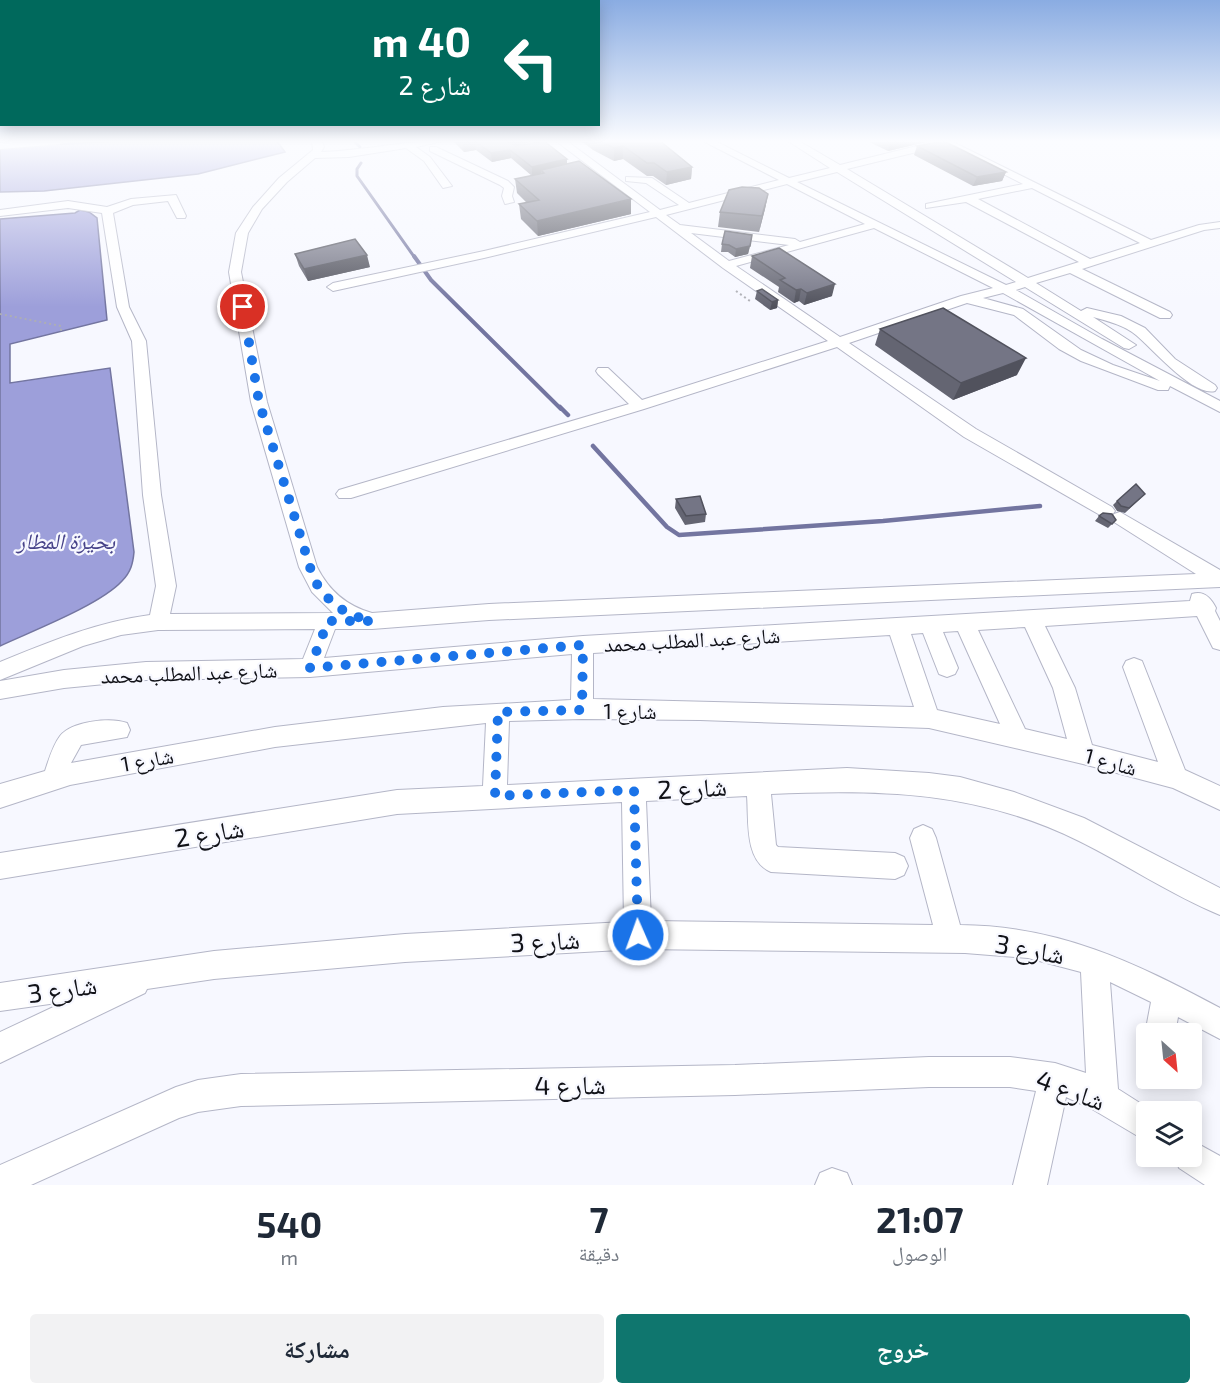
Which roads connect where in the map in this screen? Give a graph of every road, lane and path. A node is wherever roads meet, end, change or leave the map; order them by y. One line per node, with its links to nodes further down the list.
1 (268, 196): 52 (street)
2 (507, 196): 12 (street)
3 (635, 196): 18 (street)
4 (655, 196): 15 (street)
5 (672, 196): 13 (street)
6 (728, 196): 13 (street)
7 (817, 196): 20 (street)
8 (884, 196): 25 (street)
9 (976, 196): 11 (street)
10 (1056, 196): 24 (street)
11 (967, 198): 14 (street); 26 (street)
12 (509, 202)
13 (687, 206): 15 (street)
14 (930, 206)
15 (674, 210): 18 (street)
16 (108, 211): 17 (street); 19 (street); 53 (street)
17 (0, 213)
18 (659, 214): 22 (street); 31 (street)
19 (182, 216)
20 (874, 225): 23 (street); 28 (street)
21 (1220, 225): 24 (street)
22 (678, 228): 23 (street); 27 (street)
23 (810, 244): 27 (street)
24 (1151, 244): 26 (street)
25 (986, 258): 28 (street); 30 (street)
26 (1088, 262): 29 (street)
27 (727, 265): 40 (street)
28 (957, 267): 32 (street)
29 (1070, 268): 30 (street); 38 (street)
30 (1028, 283): 32 (street); 36 (street)
31 (333, 287)
32 (1006, 290): 34 (street); 42 (street)
33 (736, 291): 35 (path)
34 (965, 299): 40 (street); 44 (street)
35 (750, 302)
36 (1067, 307): 41 (street); 44 (street)
37 (0, 315): 39 (path)
38 (1165, 315)
39 (61, 331)
40 (839, 342): 45 (street); 47 (street)
41 (1126, 343): 42 (street); 44 (street)
42 (1110, 348): 44 (street)
43 (603, 371): 45 (street)
44 (1218, 401)
45 (639, 406): 46 (street)
46 (345, 494)
47 (1220, 579): 48 (street)
48 (1188, 581): 49 (street); 52 (street)
49 (1206, 608): 50 (street, شارع عبد المطلب محمد); 57 (street)
50 (1032, 619): 54 (street, شارع عبد المطلب محمد); 69 (street)
51 (328, 621): 52 (street); 53 (street); 60 (street)
52 (372, 621)
53 (159, 622): 62 (street)
54 (965, 622): 55 (street, شارع عبد المطلب محمد); 68 (street)
55 (930, 625): 56 (street, شارع عبد المطلب محمد); 61 (street)
56 (898, 627): 58 (street, شارع عبد المطلب محمد); 66 (street)
57 (1220, 642)
58 (583, 645): 60 (street, شارع عبد المطلب محمد); 64 (street)
59 (1134, 667): 70 (street)
60 (310, 668): 63 (street, شارع عبد المطلب محمد)
61 (948, 668)
62 (0, 671)
63 (0, 690)
64 (582, 710): 65 (street, شارع 1); 66 (street, شارع 1)
65 (498, 712): 71 (street, شارع 1); 75 (street)
66 (929, 718): 68 (street, شارع 1)
67 (118, 730): 71 (street)
68 (1017, 737): 69 (street, شارع 1)
69 (1083, 753): 70 (street, شارع 1)
70 (1176, 778): 76 (street, شارع 1)
71 (54, 779): 74 (street, شارع 1)
72 (758, 783): 73 (street, شارع 2); 79 (street); 80 (street, شارع 2)
73 (634, 790): 75 (street, شارع 2); 81 (street)
74 (0, 796)
75 (495, 796): 78 (street, شارع 2)
76 (1220, 798)
77 (923, 838): 82 (street)
78 (0, 866)
79 (895, 866)
80 (1220, 902)
81 (638, 935): 82 (street, شارع 3); 84 (street, شارع 3)
82 (950, 939): 83 (street, شارع 3)
83 (1095, 962): 85 (street, شارع 3); 91 (street)
84 (153, 975): 86 (street, شارع 3); 89 (street)
85 (1167, 994): 87 (street); 88 (street, شارع 3)
86 (0, 997)
87 (1162, 1023)
88 (1220, 1024)
89 (0, 1048)
90 (1055, 1078): 91 (street, شارع 4); 95 (street, شارع 4); 96 (street)
91 (1103, 1098): 92 (street, شارع 4)
92 (1136, 1119)
93 (1202, 1164): 94 (street)
94 (1220, 1176)
95 (0, 1182)
96 (1030, 1185)

